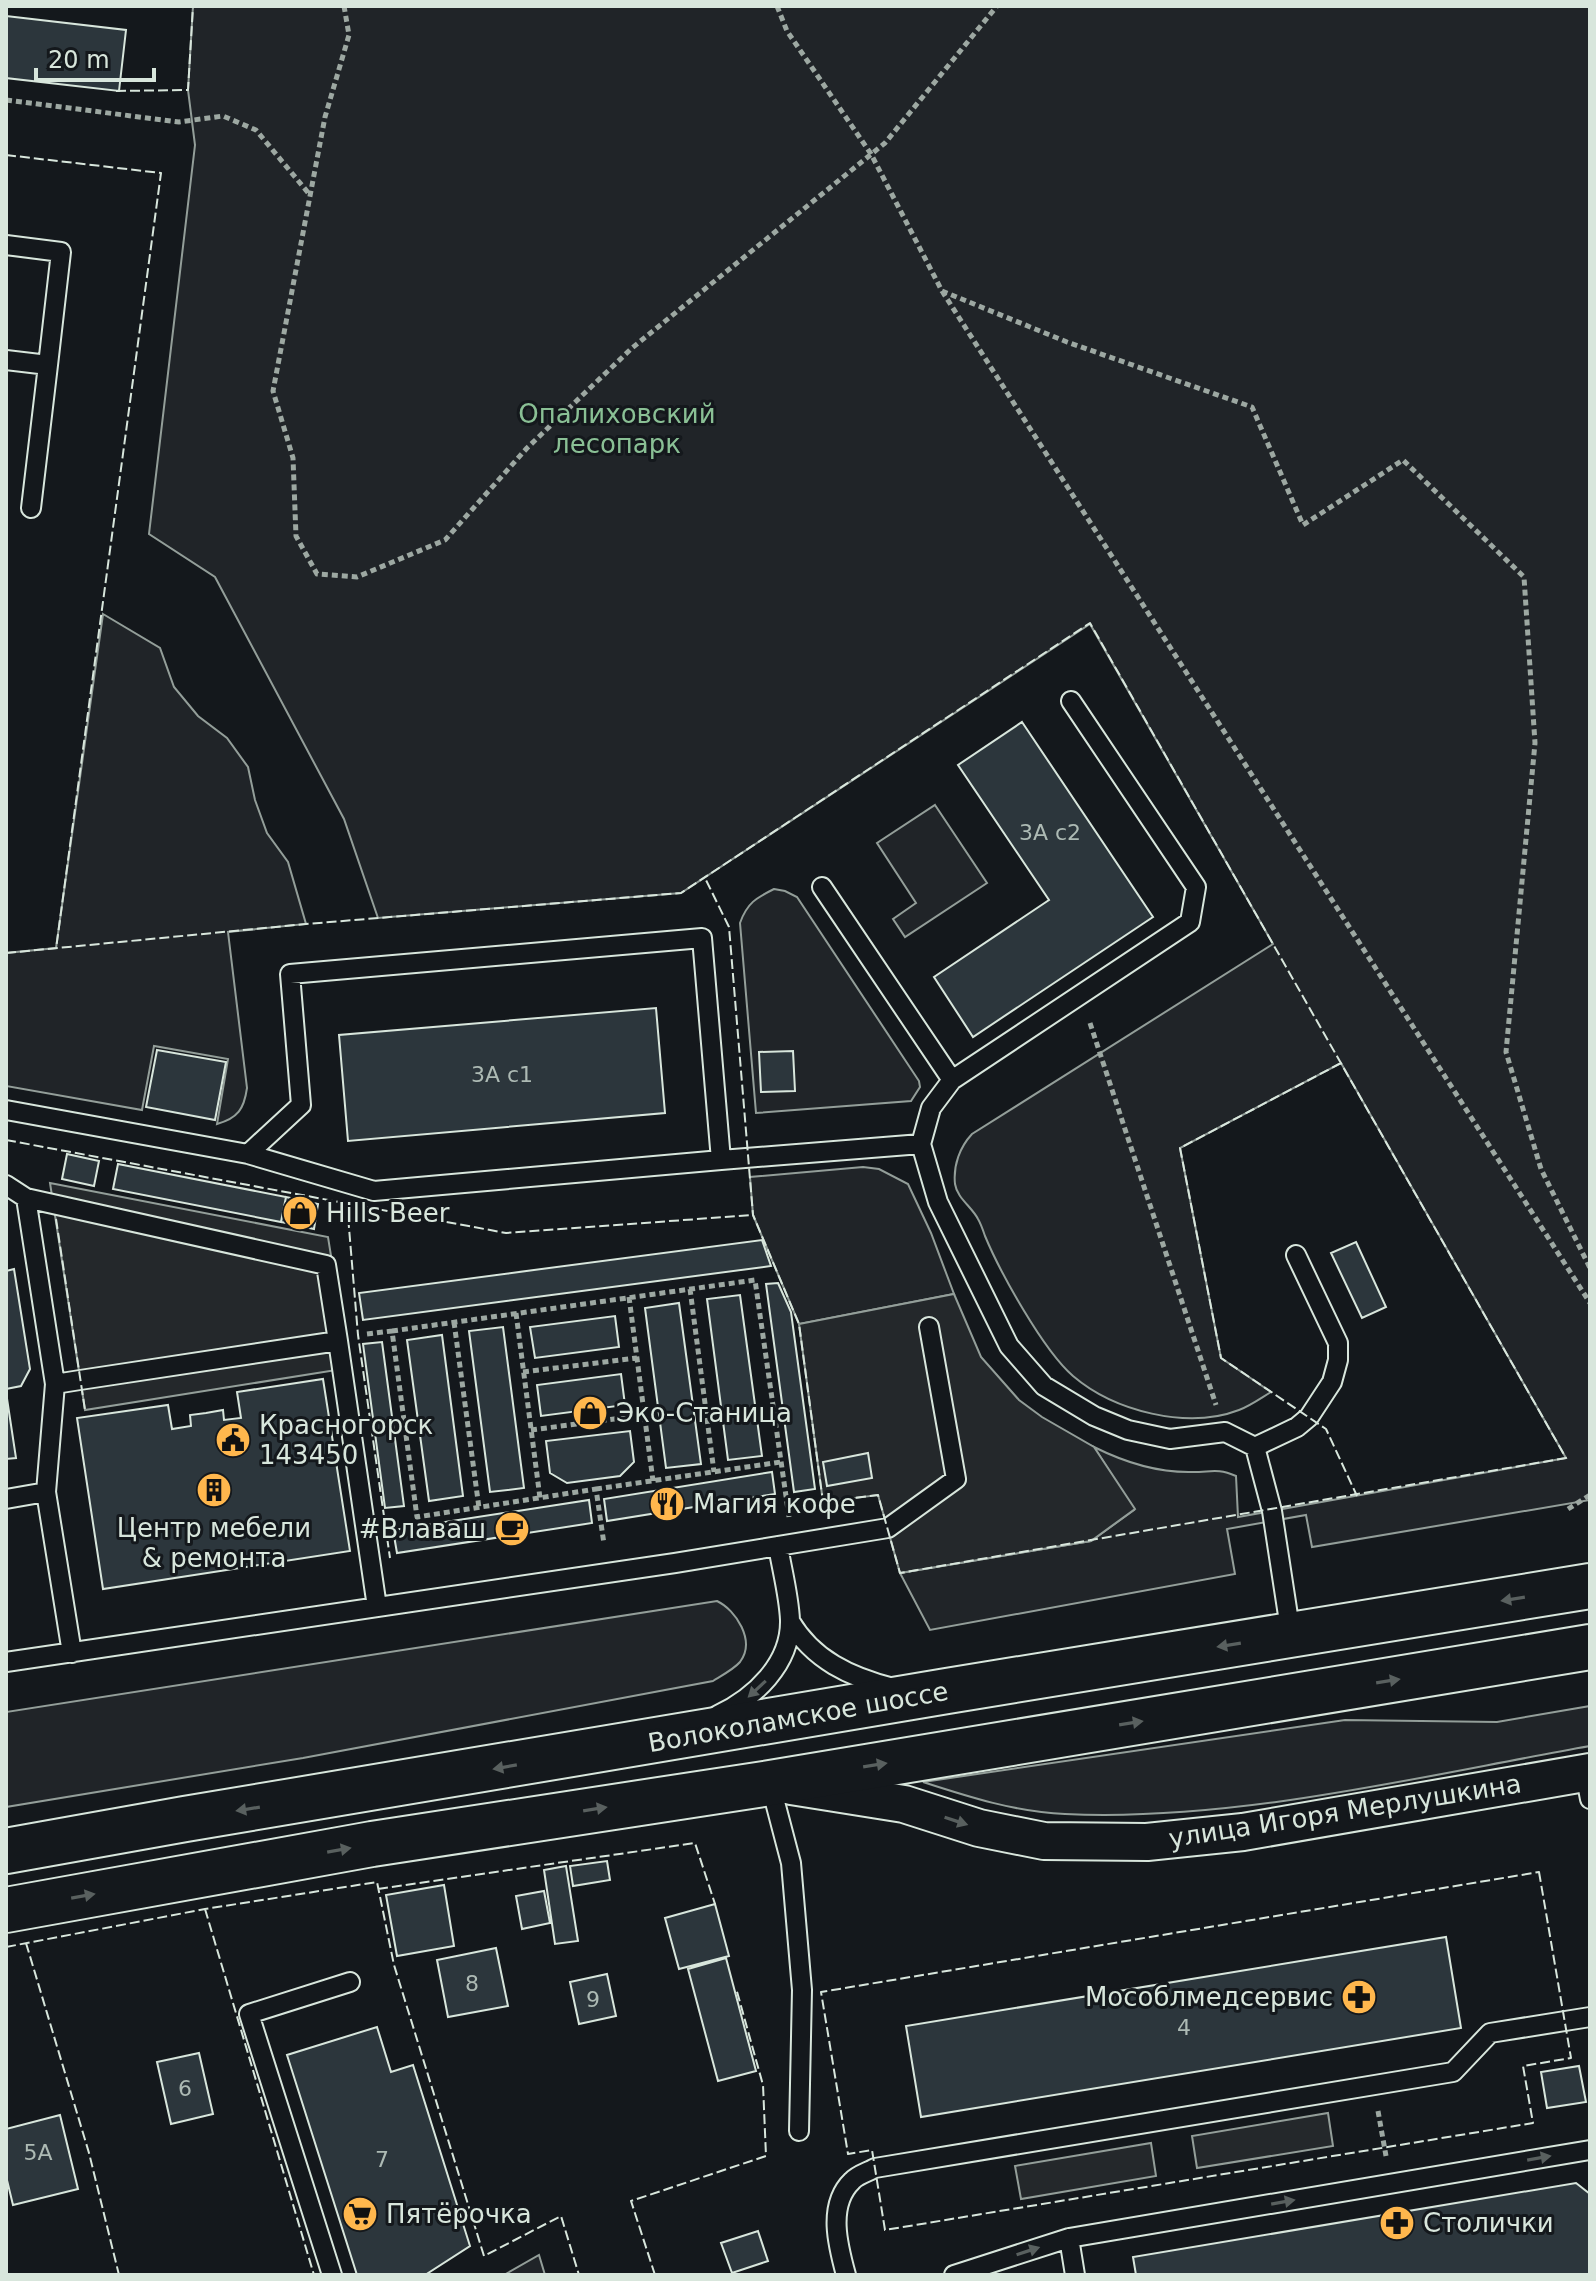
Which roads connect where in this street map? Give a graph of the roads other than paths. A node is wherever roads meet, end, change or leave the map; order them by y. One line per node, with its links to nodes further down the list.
1 (6, 245): 3 (lane)
2 (6, 360): 3 (lane)
3 (48, 365): 4 (lane)
4 (31, 508)
5 (1071, 701): 7 (lane)
6 (822, 887): 7 (lane)
7 (952, 1080): 9 (lane)
8 (6, 1110): 10 (lane)
9 (921, 1144): 11 (lane); 18 (lane)
10 (248, 1154): 11 (lane); 11 (lane)
11 (721, 1160)
12 (6, 1185): 13 (lane)
13 (26, 1198): 16 (lane); 17 (lane)
14 (1296, 1255): 18 (lane)
15 (929, 1327): 21 (lane)
16 (338, 1340): 17 (lane); 23 (lane)
17 (55, 1384): 19 (lane)
18 (1255, 1447): 25 (lane)
19 (46, 1492): 20 (lane); 27 (lane)
20 (6, 1499)
21 (786, 1545): 23 (lane); 24 (lane)
22 (1590, 1586): 25 (main road, Волоколамское шоссе, one-way to 25)
23 (377, 1607): 27 (lane)
24 (790, 1621): 29 (lane); 30 (lane, one-way to 30)
25 (1291, 1635): 29 (main road, Волоколамское шоссе, one-way to 29)
26 (1590, 1647): 32 (main road, one-way to 26)
27 (72, 1653): 28 (lane)
28 (6, 1662)
29 (947, 1691): 30 (main road, Волоколамское шоссе)
30 (665, 1739): 33 (main road, Волоколамское шоссе, one-way to 33)
31 (1588, 1781): 32 (street, улица Игоря Мерлушкина, one-way to 31)
32 (770, 1783): 34 (main road, one-way to 32); 37 (lane)
33 (6, 1851)
34 (6, 1910)
35 (350, 1982): 40 (lane)
36 (1590, 2017): 41 (lane)
37 (799, 2131)
38 (1590, 2150): 39 (lane, one-way to 38)
39 (1069, 2238): 42 (lane, one-way to 39); 43 (lane)
40 (332, 2275)
41 (846, 2275)
42 (954, 2275)
43 (1075, 2275)

